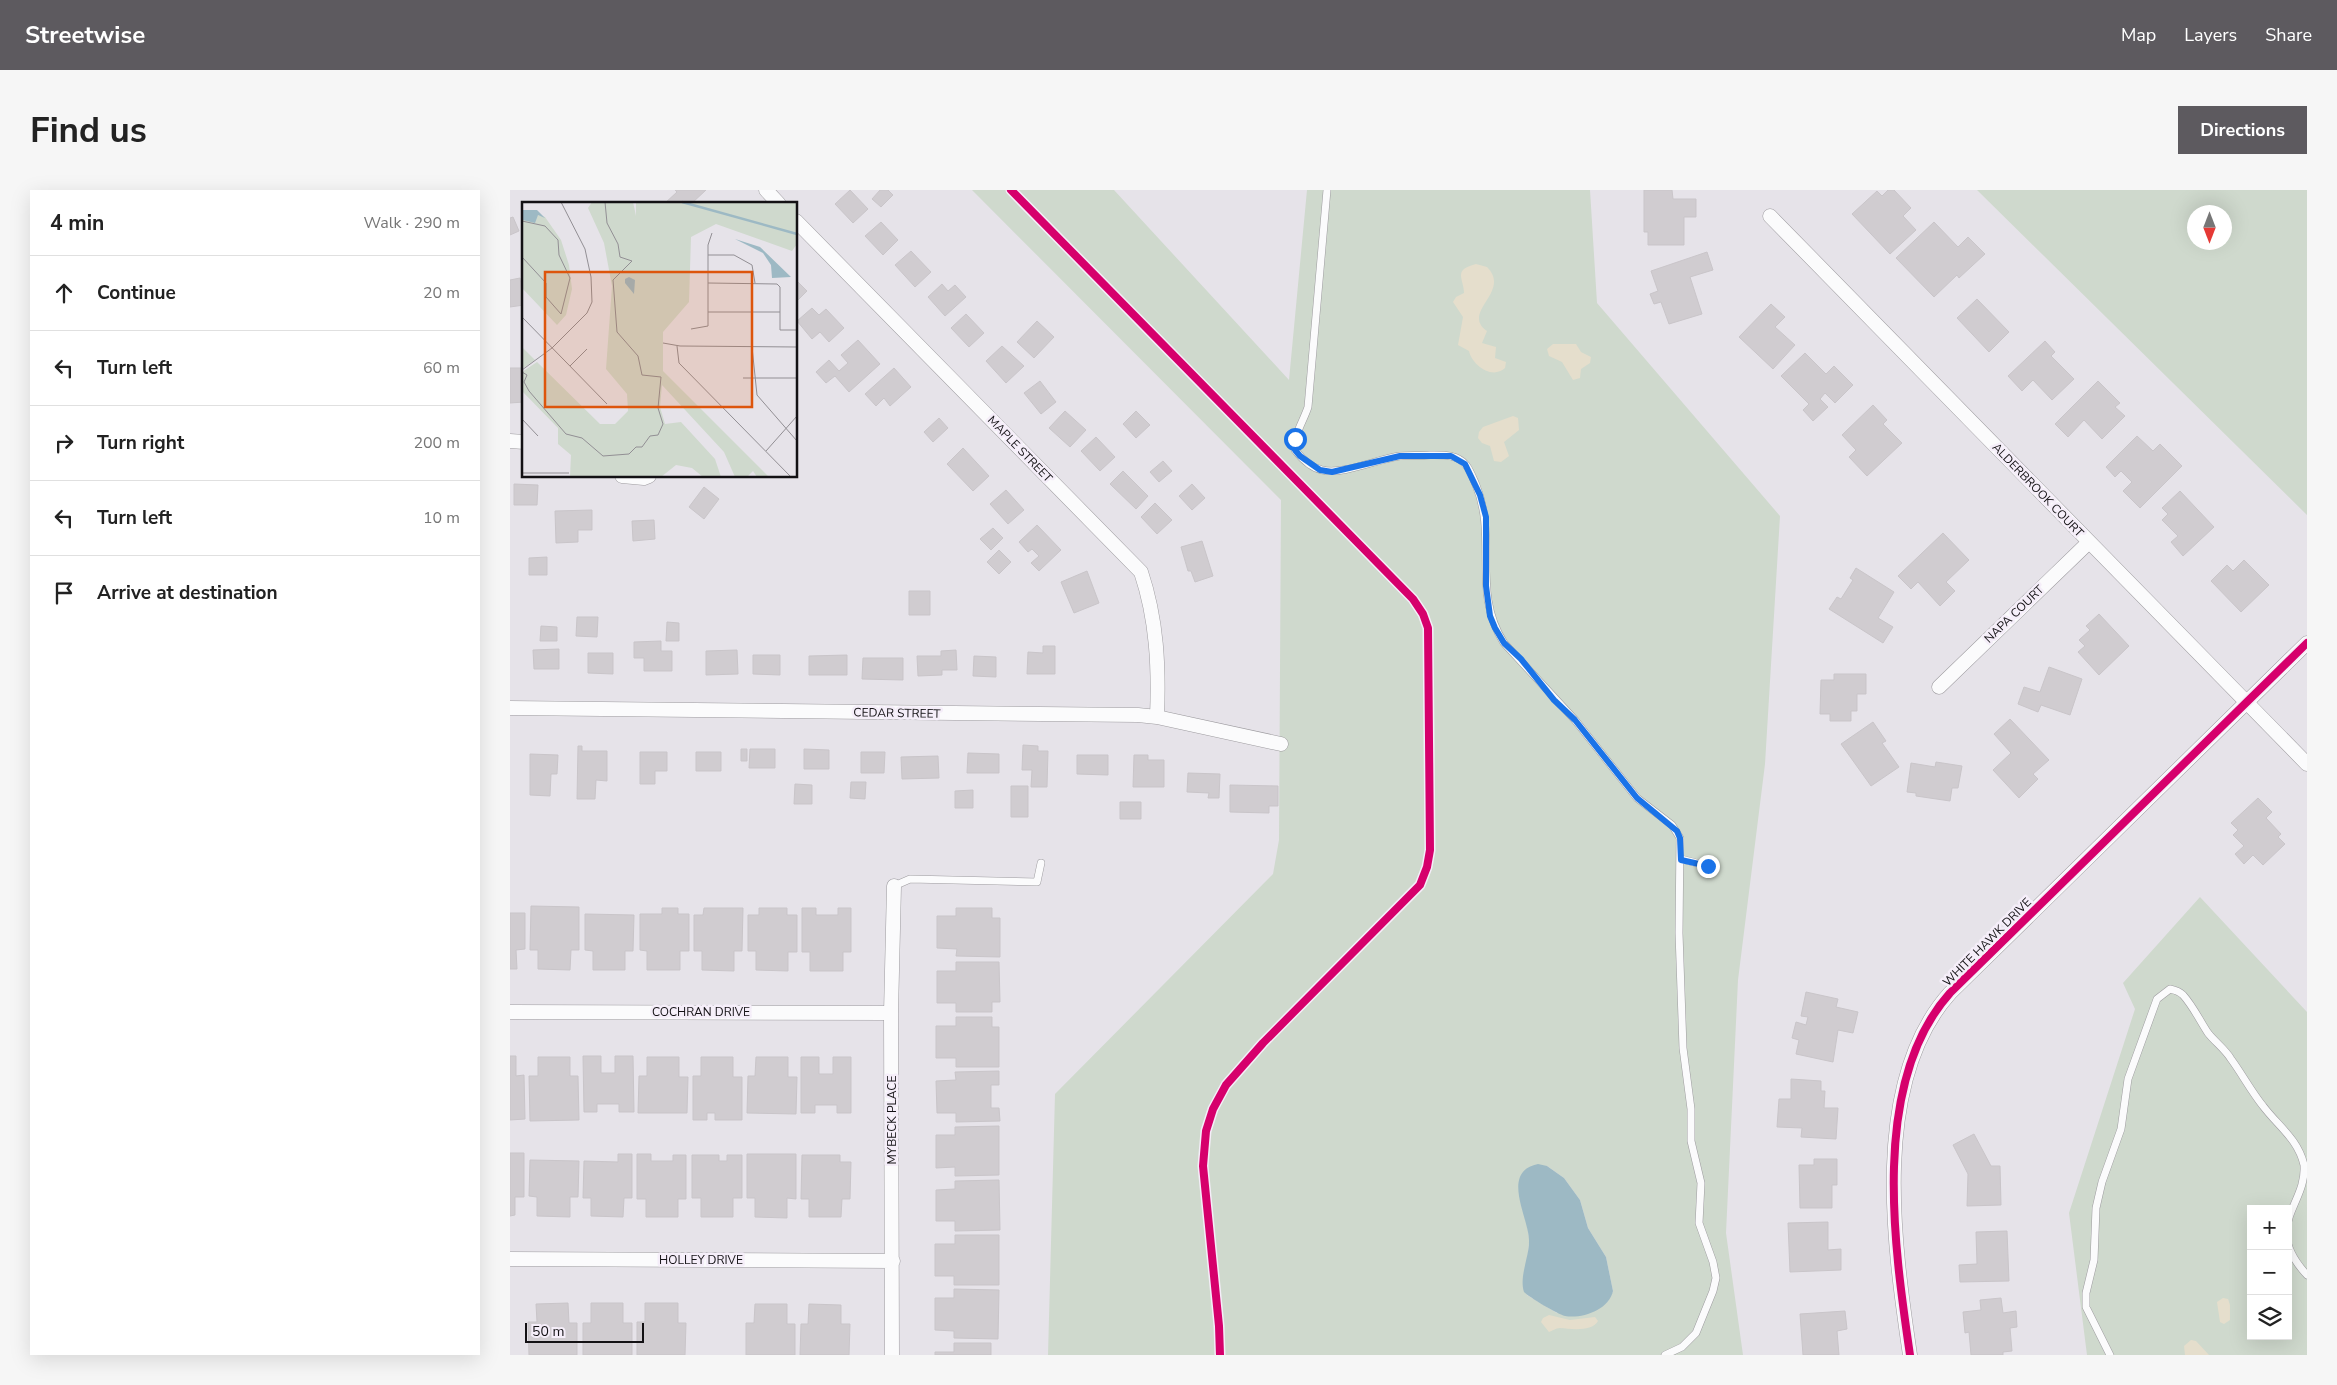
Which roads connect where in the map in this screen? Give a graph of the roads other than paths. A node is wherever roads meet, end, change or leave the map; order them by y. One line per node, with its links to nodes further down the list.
1 (766, 190): 3 (street)
2 (1327, 190): 14 (lane)
3 (777, 202)
4 (1770, 216): 6 (street, ALDERBROOK COURT)
5 (798, 223): 11 (street, MAPLE STREET)
6 (2089, 542): 8 (street, NAPA COURT); 9 (street, ALDERBROOK COURT)
7 (2307, 643): 9 (street, WHITE HAWK DRIVE)
8 (1939, 687)
9 (2246, 702): 13 (street, ALDERBROOK COURT); 25 (street, WHITE HAWK DRIVE)
10 (510, 708): 11 (street, CEDAR STREET)
11 (1157, 717): 12 (street, CEDAR STREET)
12 (1281, 744)
13 (2307, 764)
14 (1681, 860): 16 (lane); 24 (lane)
15 (1041, 863): 17 (lane)
16 (1708, 866)
17 (894, 886): 19 (street, MYBECK PLACE)
18 (510, 1012): 19 (street, COCHRAN DRIVE)
19 (892, 1013): 21 (street, MYBECK PLACE)
20 (510, 1259): 21 (street, HOLLEY DRIVE)
21 (893, 1261): 23 (street, MYBECK PLACE)
22 (2307, 1275): 26 (lane)
23 (892, 1355)
24 (1665, 1355)
25 (1910, 1355)
26 (2110, 1355)

